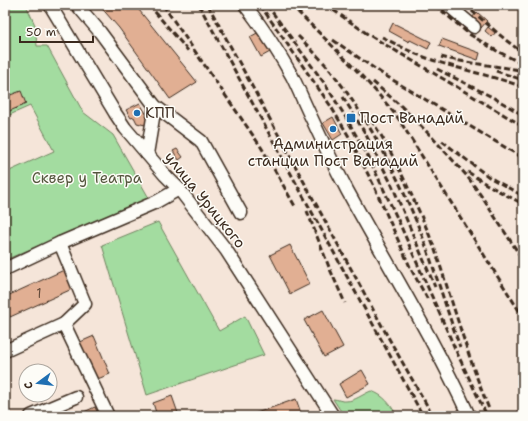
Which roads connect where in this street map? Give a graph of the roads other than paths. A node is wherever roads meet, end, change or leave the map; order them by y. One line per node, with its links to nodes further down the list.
1 (50, 5): 7 (street, улица Урицкого)
2 (77, 5): 6 (street)
3 (245, 5): 18 (street)
4 (448, 5): 5 (street)
5 (474, 27)
6 (155, 106): 7 (street); 9 (street)
7 (147, 154): 8 (street, улица Урицкого)
8 (179, 189): 10 (street); 17 (street, улица Урицкого)
9 (241, 213)
10 (60, 243): 11 (street); 12 (street)
11 (5, 269)
12 (64, 324): 13 (street); 16 (street)
13 (5, 351)
14 (76, 397): 15 (street)
15 (31, 416)
16 (108, 416)
17 (334, 416)
18 (469, 416)

